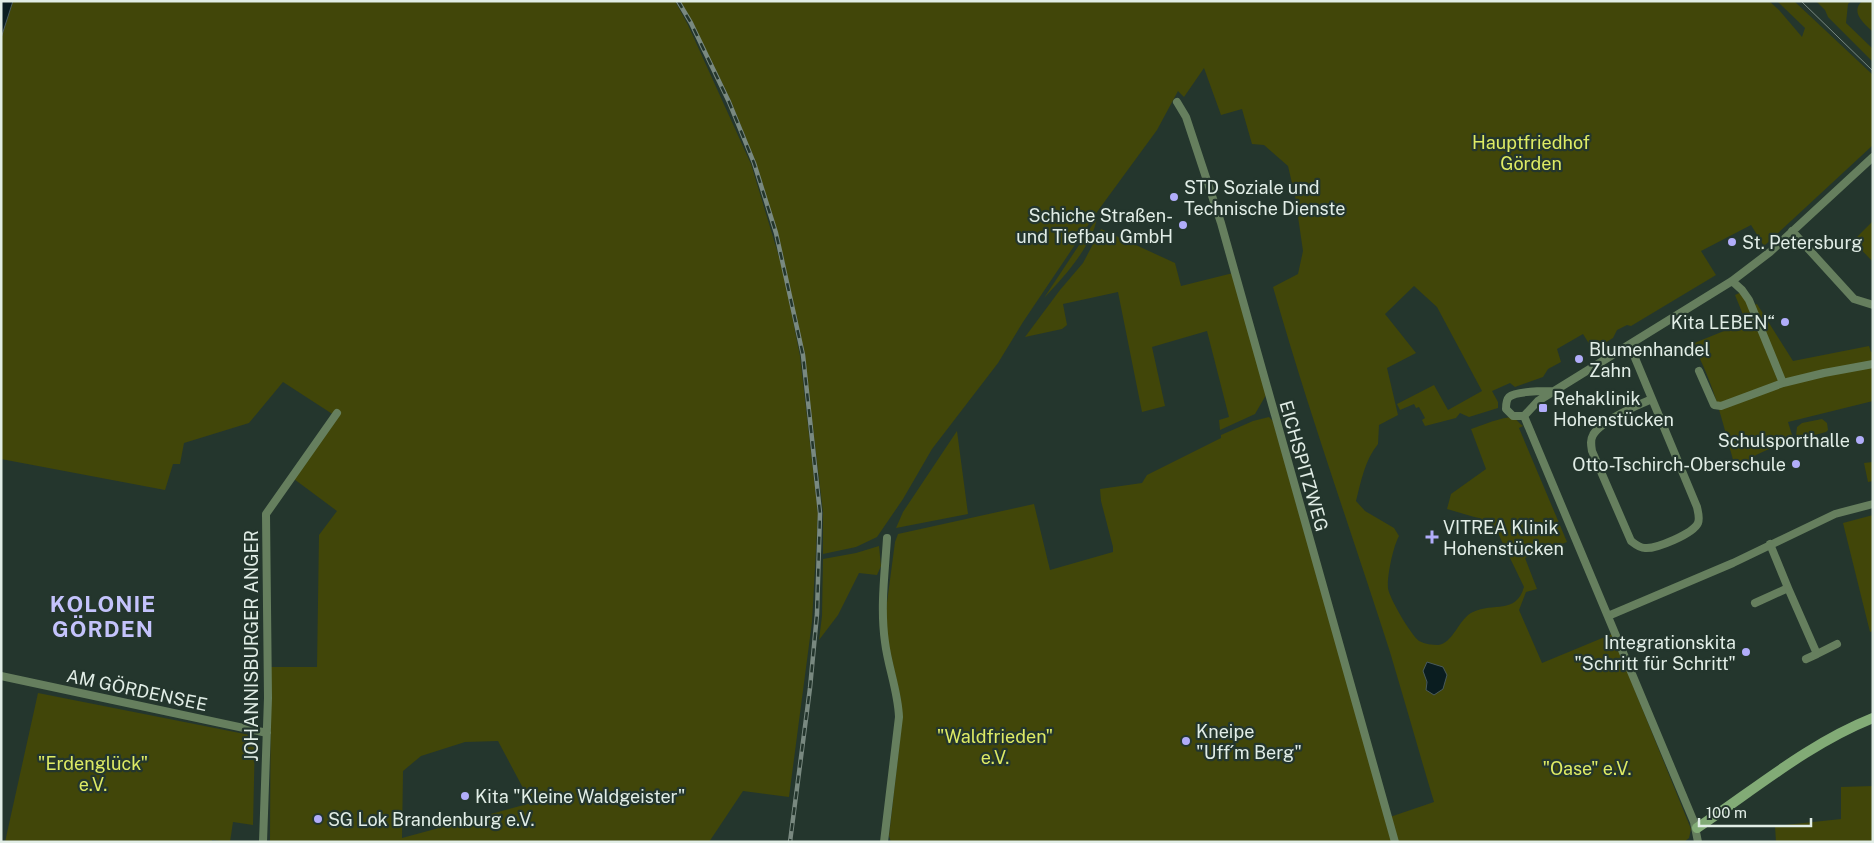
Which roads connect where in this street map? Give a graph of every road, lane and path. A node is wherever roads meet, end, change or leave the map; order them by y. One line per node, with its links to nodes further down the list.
1 (1177, 102): 29 (street, EICHSPITZWEG)
2 (1873, 157): 3 (street)
3 (1792, 231): 4 (street); 5 (street)
4 (1732, 281): 6 (street); 9 (street)
5 (1873, 305)
6 (1630, 346): 10 (street); 11 (street)
7 (1873, 364): 9 (street)
8 (1699, 370): 9 (street)
9 (1783, 383)
10 (1556, 390): 13 (street); 13 (street)
11 (1652, 399): 11 (street)
12 (337, 413): 25 (street, JOHANNISBURGER ANGER)
13 (1524, 416): 19 (street)
14 (1873, 504): 16 (street)
15 (887, 538): 28 (street)
16 (1770, 544): 17 (street); 19 (street)
17 (1788, 588): 18 (street); 21 (street)
18 (1755, 603)
19 (1608, 616): 26 (street)
20 (1837, 644): 21 (street)
21 (1817, 654): 22 (street)
22 (1806, 659)
23 (1, 676): 25 (street, AM GÖRDENSEE)
24 (1873, 718): 26 (street)
25 (267, 733): 27 (street, JOHANNISBURGER ANGER)
26 (1696, 837)
27 (264, 842)
28 (884, 842)
29 (1395, 842)

